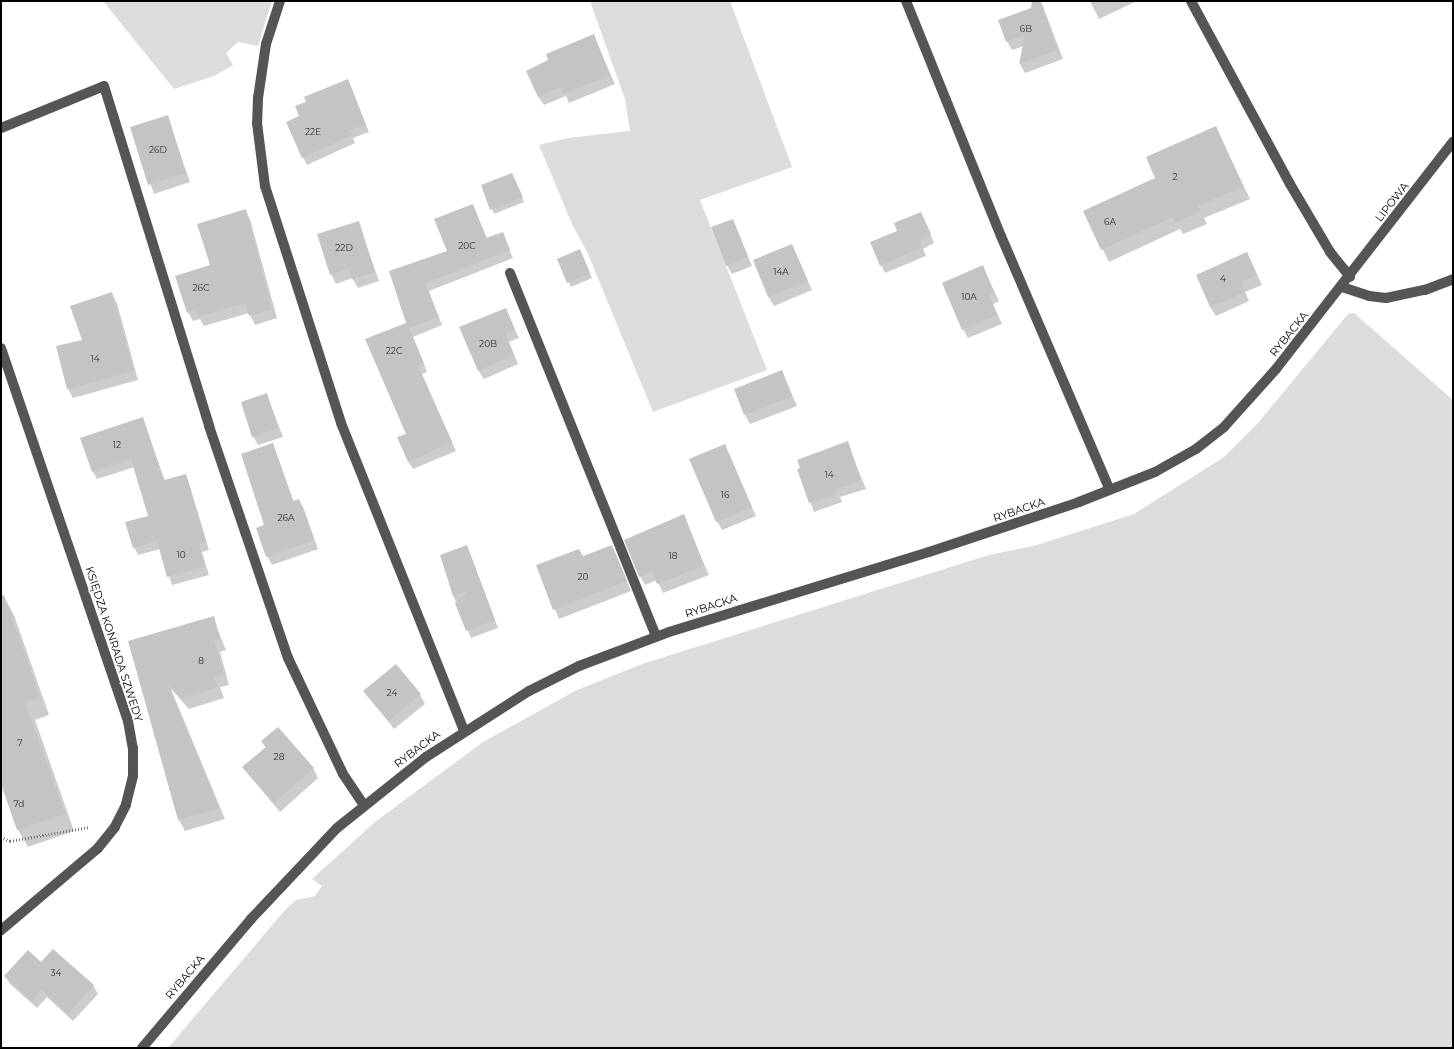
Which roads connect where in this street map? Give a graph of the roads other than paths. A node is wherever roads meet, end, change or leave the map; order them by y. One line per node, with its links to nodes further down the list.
1 (280, 1): 13 (street)
2 (906, 1): 11 (street)
3 (1191, 1): 7 (street)
4 (1, 128): 14 (street)
5 (1453, 142): 7 (street, LIPOWA)
6 (510, 273): 12 (street)
7 (1350, 276): 9 (street, RYBACKA)
8 (1453, 279): 9 (street)
9 (1342, 287): 11 (street, RYBACKA)
10 (1, 348): 15 (street, KSIĘDZA KONRADA SZWEDY)
11 (1110, 490): 12 (street, RYBACKA)
12 (656, 637): 13 (street, RYBACKA)
13 (464, 730): 14 (street, RYBACKA)
14 (364, 805): 16 (street, RYBACKA)
15 (1, 930)
16 (142, 1048)

